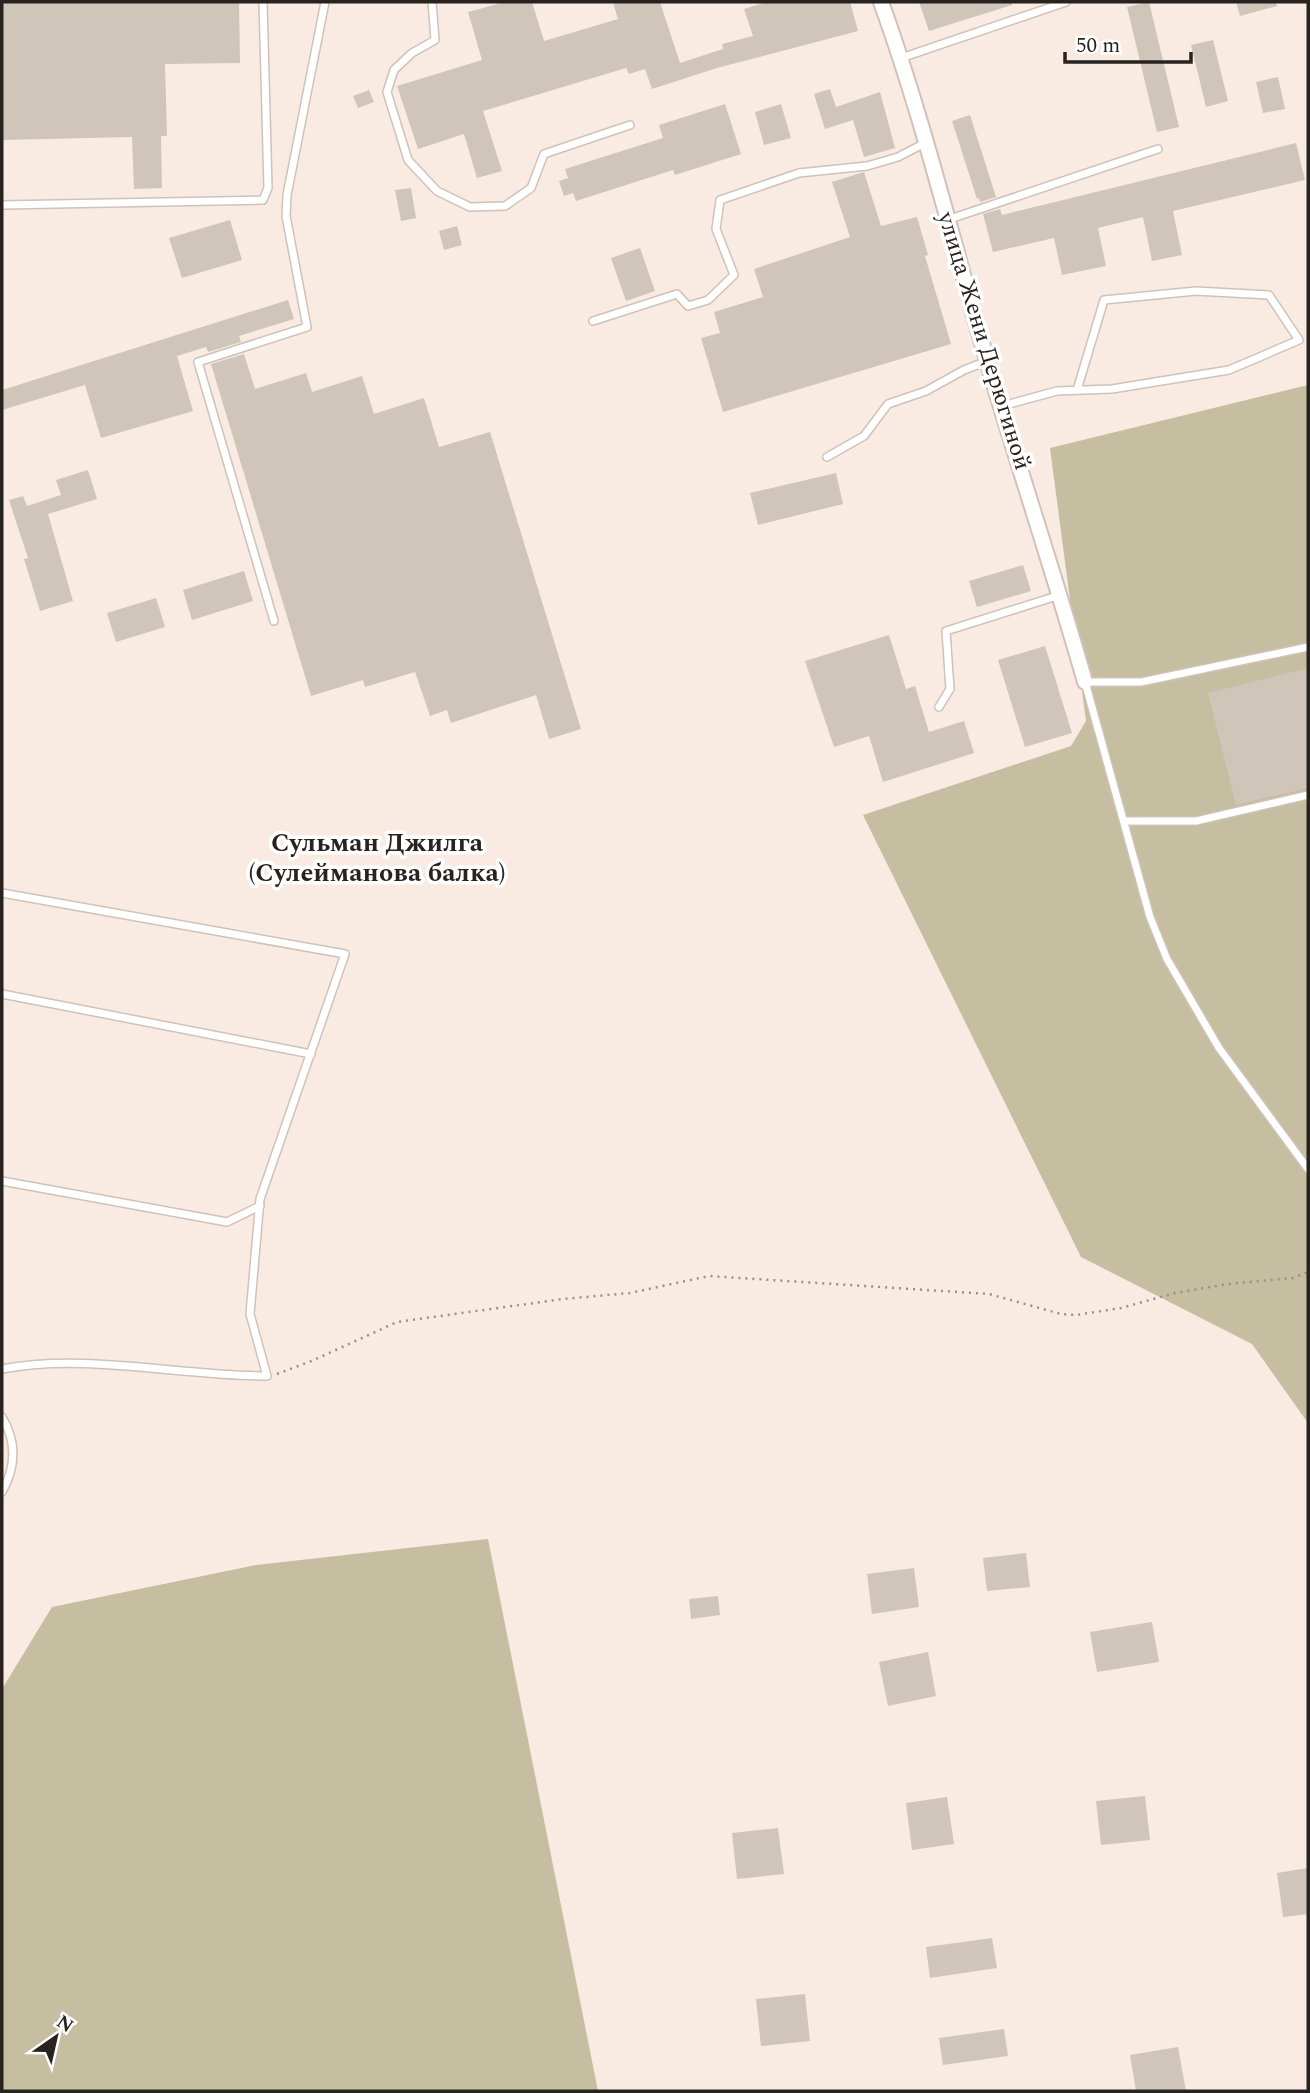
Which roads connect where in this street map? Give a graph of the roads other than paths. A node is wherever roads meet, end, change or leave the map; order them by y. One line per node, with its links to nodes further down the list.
1 (263, 2): 10 (lane)
2 (325, 2): 18 (lane)
3 (432, 2): 7 (lane)
4 (881, 2): 6 (street, улица Жени Дерюгиной)
5 (1066, 2): 6 (lane)
6 (901, 58): 8 (street, улица Жени Дерюгиной)
7 (630, 125)
8 (925, 143): 11 (street, улица Жени Дерюгиной); 12 (lane)
9 (1158, 149): 11 (lane)
10 (2, 205)
11 (947, 220): 13 (street, улица Жени Дерюгиной)
12 (593, 321)
13 (988, 361): 15 (street, улица Жени Дерюгиной); 16 (lane)
14 (1077, 390): 14 (lane); 15 (lane)
15 (1002, 406): 17 (street, улица Жени Дерюгиной)
16 (827, 457)
17 (1060, 594): 20 (street, улица Жени Дерюгиной); 21 (lane)
18 (274, 621)
19 (1308, 647): 20 (lane)
20 (1085, 682): 23 (lane)
21 (939, 708)
22 (1308, 796): 23 (lane)
23 (1125, 821): 27 (lane)
24 (2, 893): 26 (lane)
25 (2, 995): 26 (lane)
26 (310, 1054): 29 (lane)
27 (1308, 1168)
28 (2, 1181): 29 (lane)
29 (260, 1206): 30 (lane)
30 (2, 1369)
31 (2, 1417): 32 (lane)
32 (2, 1492)

